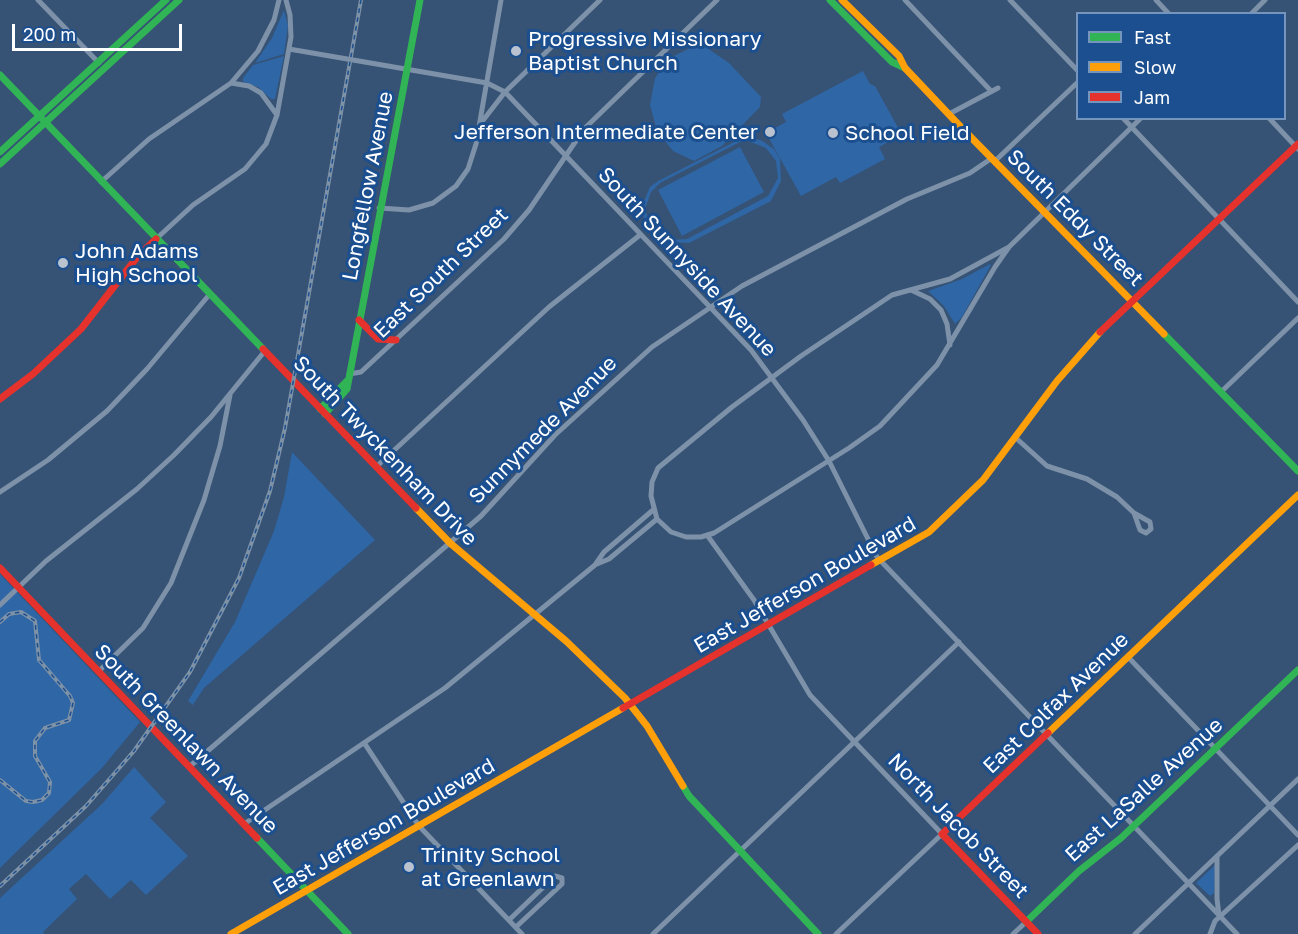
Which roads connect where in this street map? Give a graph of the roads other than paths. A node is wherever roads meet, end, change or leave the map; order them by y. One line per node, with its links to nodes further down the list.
1 (38, 0): 19 (street)
2 (166, 0): 19 (street)
3 (179, 0): 21 (street)
4 (279, 0): 25 (street)
5 (286, 0): 18 (street)
6 (420, 0): 22 (street, Longfellow Avenue)
7 (501, 0): 26 (street)
8 (600, 0): 30 (street)
9 (717, 0): 42 (street, East South Street)
10 (830, 0): 20 (street, South Eddy Street)
11 (842, 0): 20 (street, South Eddy Street)
12 (905, 0): 29 (street)
13 (1010, 0): 23 (street)
14 (1156, 0): 16 (street)
15 (1265, 0): 17 (street)
16 (1167, 12)
17 (1253, 12)
18 (289, 49): 22 (street, South Sunnyside Avenue); 32 (street)
19 (98, 62): 21 (street); 33 (street)
20 (905, 68): 31 (street, South Eddy Street)
21 (104, 69): 37 (street)
22 (407, 69): 26 (street, South Sunnyside Avenue); 46 (street, Longfellow Avenue)
23 (1076, 70)
24 (0, 75): 33 (street, South Twyckenham Drive)
25 (231, 83): 32 (street); 45 (street)
26 (487, 83): 30 (street, South Sunnyside Avenue); 38 (street)
27 (1076, 83): 43 (street, Sunnymede Avenue)
28 (998, 88): 29 (street)
29 (991, 91): 31 (street)
30 (505, 92): 38 (street); 42 (street, South Sunnyside Avenue)
31 (949, 114): 43 (street, South Eddy Street)
32 (277, 115): 50 (street)
33 (39, 116): 37 (street, South Twyckenham Drive); 41 (street)
34 (1125, 120): 39 (street)
35 (1139, 120): 39 (street)
36 (1271, 120): 40 (street)
37 (45, 123): 44 (street); 45 (street, South Twyckenham Drive)
38 (479, 126): 46 (street)
39 (1131, 127): 47 (street); 48 (street)
40 (1297, 146): 48 (street, East Jefferson Boulevard)
41 (0, 152)
42 (565, 156): 49 (street, South Sunnyside Avenue); 59 (street, East South Street)
43 (994, 160): 47 (street, South Eddy Street); 56 (street, Sunnymede Avenue)
44 (0, 164)
45 (101, 182): 50 (street, South Twyckenham Drive)
46 (378, 208): 58 (street, Longfellow Avenue)
47 (1044, 211): 51 (street); 54 (street, South Eddy Street)
48 (1219, 219): 54 (street, East Jefferson Boulevard); 55 (street)
49 (640, 235): 56 (street, South Sunnyside Avenue); 70 (street)
50 (156, 239): 53 (street, South Twyckenham Drive); 66 (street)
51 (1009, 247): 52 (street); 60 (street)
52 (909, 290): 60 (street); 63 (street)
53 (209, 295): 61 (street, South Twyckenham Drive); 72 (street)
54 (1134, 300): 64 (street, South Eddy Street); 68 (street, East Jefferson Boulevard)
55 (1298, 302)
56 (708, 306): 63 (street, South Sunnyside Avenue); 78 (street, Sunnymede Avenue)
57 (1298, 318): 64 (street)
58 (359, 320): 59 (street); 62 (street, Longfellow Avenue)
59 (396, 340): 62 (street, East South Street)
60 (950, 345): 69 (street)
61 (264, 352): 65 (street); 67 (street, South Twyckenham Drive)
62 (349, 376): 67 (street, Longfellow Avenue)
63 (772, 377): 69 (street, South Sunnyside Avenue); 74 (street)
64 (1221, 392): 71 (street, South Eddy Street)
65 (230, 394): 82 (street); 89 (street)
66 (0, 399)
67 (323, 411): 70 (street, South Twyckenham Drive)
68 (1016, 438): 75 (street); 79 (street, East Jefferson Boulevard)
69 (829, 461): 77 (street); 79 (street, South Sunnyside Avenue)
70 (376, 467): 78 (street, South Twyckenham Drive)
71 (1298, 471)
72 (0, 492)
73 (1298, 495): 87 (street, East Colfax Avenue)
74 (653, 510): 76 (street); 80 (street)
75 (1134, 513)
76 (657, 519): 77 (street); 80 (street)
77 (707, 535): 85 (street, North Jacob Street)
78 (450, 543): 84 (street, South Twyckenham Drive); 95 (street, Sunnymede Avenue)
79 (881, 561): 85 (street, East Jefferson Boulevard); 86 (street, South Sunnyside Avenue)
80 (595, 565): 84 (street)
81 (0, 568): 82 (street, South Greenlawn Avenue)
82 (19, 588): 83 (street); 89 (street, South Greenlawn Avenue)
83 (0, 605)
84 (535, 616): 90 (street, South Twyckenham Drive); 93 (street)
85 (769, 626): 90 (street, East Jefferson Boulevard); 92 (street, North Jacob Street)
86 (959, 642): 91 (street, South Sunnyside Avenue); 92 (street)
87 (1128, 657): 91 (street, East Colfax Avenue); 94 (street)
88 (1298, 670): 94 (street, East LaSalle Avenue)
89 (99, 672): 95 (street, South Greenlawn Avenue)
90 (630, 704): 99 (street, East Jefferson Boulevard); 104 (street, South Twyckenham Drive)
91 (1046, 734): 100 (street, South Sunnyside Avenue); 101 (street, East Colfax Avenue)
92 (855, 742): 101 (street, North Jacob Street); 104 (street)
93 (366, 744): 98 (street); 99 (street)
94 (1215, 749): 97 (street); 100 (street, East LaSalle Avenue)
95 (189, 767): 98 (street, South Greenlawn Avenue)
96 (1298, 779): 97 (street)
97 (1270, 806): 102 (street); 105 (street)
98 (244, 824): 107 (street, South Greenlawn Avenue)
99 (419, 826): 107 (street, East Jefferson Boulevard); 109 (street)
100 (1134, 826): 106 (street, South Sunnyside Avenue); 110 (street, East LaSalle Avenue)
101 (942, 834): 110 (street, North Jacob Street); 117 (street, East Colfax Avenue)
102 (1298, 835)
103 (1298, 845): 108 (street)
104 (740, 851): 115 (street); 116 (street, South Twyckenham Drive)
105 (1217, 856): 106 (street); 108 (street)
106 (1188, 884): 108 (street, South Sunnyside Avenue); 120 (street)
107 (307, 891): 112 (street, East Jefferson Boulevard); 113 (street, South Greenlawn Avenue)
108 (1220, 916): 121 (street); 122 (street, South Sunnyside Avenue)
109 (509, 920): 111 (street); 111 (street)
110 (1026, 921): 118 (street, East LaSalle Avenue); 119 (street, North Jacob Street)
111 (516, 927): 114 (street)
112 (231, 934)
113 (348, 934)
114 (522, 934)
115 (652, 934)
116 (818, 934)
117 (836, 934)
118 (1013, 934)
119 (1038, 934)
120 (1135, 934)
121 (1210, 934)
122 (1237, 934)

